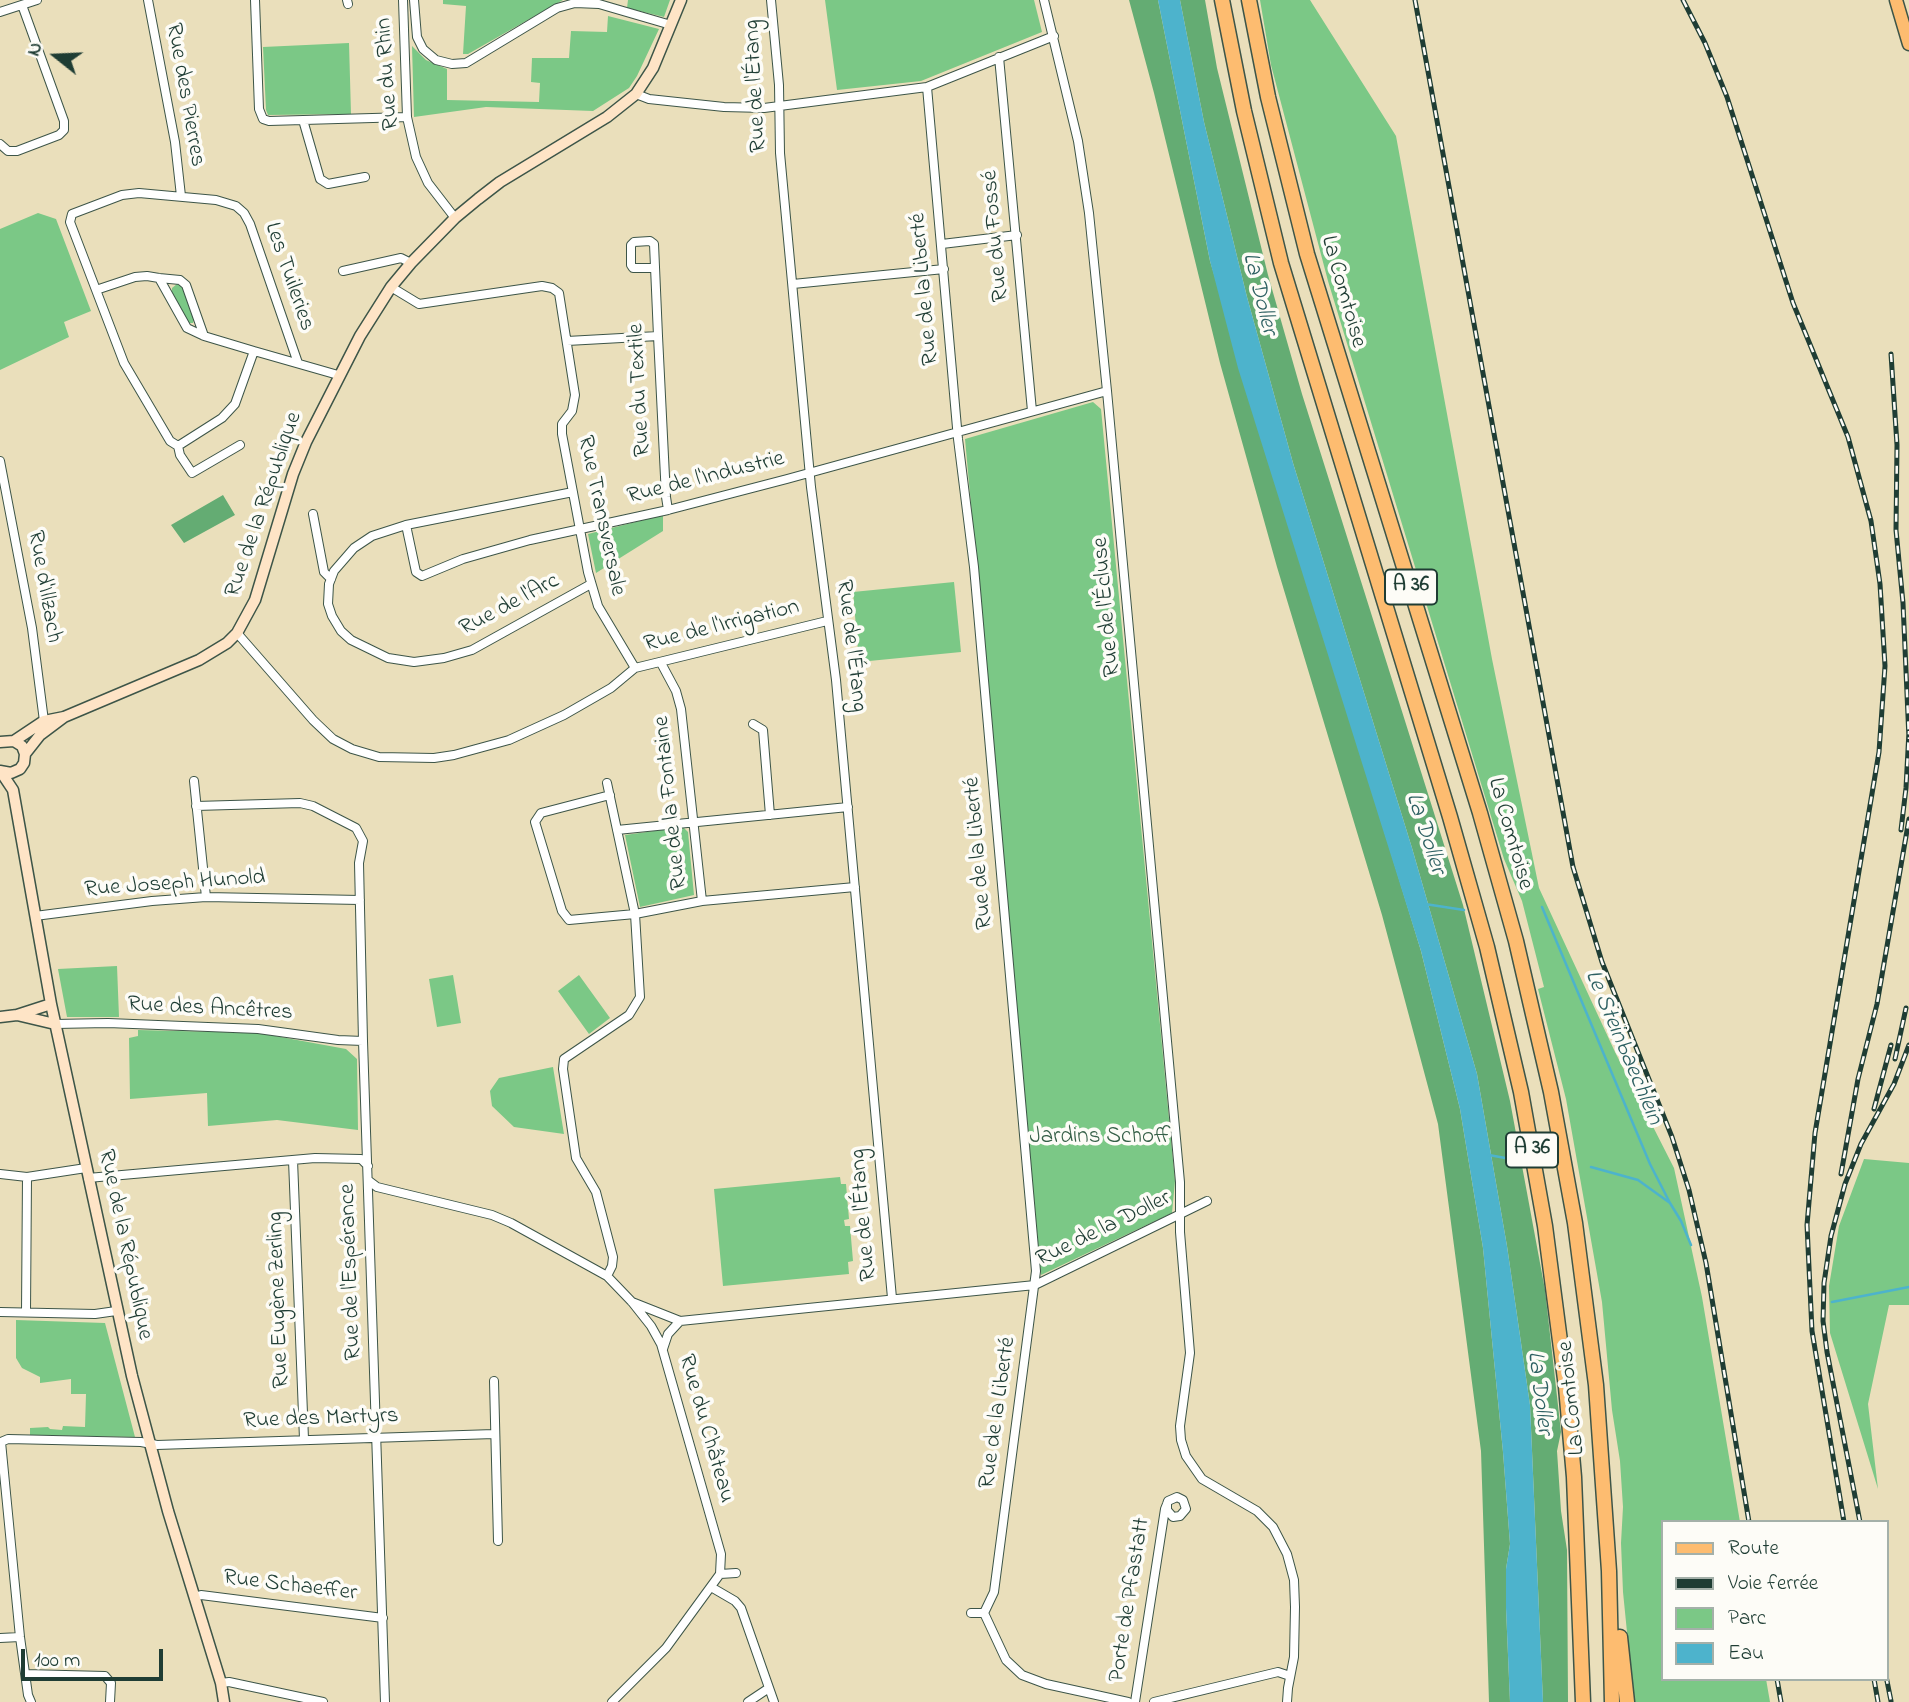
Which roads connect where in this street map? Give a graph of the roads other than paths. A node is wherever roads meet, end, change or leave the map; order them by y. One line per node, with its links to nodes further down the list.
1 (37, 0): 13 (street)
2 (148, 0): 26 (street, Rue des Pierres)
3 (256, 0): 23 (street)
4 (403, 0): 22 (street, Rue du Rhin)
5 (414, 0): 12 (street)
6 (681, 0): 15 (main road, Rue de la République)
7 (771, 0): 21 (street, Rue de l'Étang)
8 (1044, 0): 16 (street, Rue de l'Écluse)
9 (1222, 0): 139 (highway, La Comtoise / A 36)
10 (1249, 0): 113 (highway, La Comtoise / A 36)
11 (1896, 0): 17 (main road)
12 (599, 2): 15 (street)
13 (22, 5): 14 (street); 24 (street)
14 (0, 12)
15 (671, 26): 20 (main road, Rue de la République)
16 (1054, 36): 18 (street); 44 (street, Rue de l'Écluse)
17 (1909, 44)
18 (999, 57): 19 (street); 28 (street, Rue du Fossé)
19 (927, 87): 21 (street); 29 (street, Rue de la Liberté)
20 (636, 94): 21 (street); 27 (main road, Rue de la République)
21 (779, 106): 35 (street, Rue de l'Étang)
22 (407, 117): 23 (street); 27 (street, Rue du Rhin)
23 (303, 120): 25 (street)
24 (0, 144)
25 (365, 177)
26 (181, 196): 37 (street, Les Tuileries); 42 (street, Les Tuileries)
27 (456, 218): 30 (main road, Rue de la République)
28 (1017, 235): 29 (street); 45 (street, Rue du Fossé)
29 (942, 244): 32 (street, Rue de la Liberté)
30 (411, 262): 33 (street); 36 (main road, Rue de la République)
31 (655, 268): 39 (street, Rue du Textile)
32 (944, 269): 35 (street); 46 (street, Rue de la Liberté)
33 (343, 271)
34 (159, 278): 37 (street); 38 (street, Les Tuileries); 38 (street)
35 (793, 284): 50 (street, Rue de l'Étang)
36 (391, 287): 40 (street, Rue Transversale); 43 (main road, Rue de la République)
37 (96, 290): 48 (street, Les Tuileries)
38 (204, 336): 41 (street, Les Tuileries)
39 (658, 336): 40 (street); 52 (street, Rue du Textile)
40 (567, 341): 51 (street, Rue Transversale)
41 (254, 351): 42 (street, Les Tuileries); 48 (street)
42 (298, 363): 43 (street, Les Tuileries)
43 (338, 375): 59 (main road, Rue de la République)
44 (1107, 391): 45 (street, Rue de l'Industrie); 96 (street, Rue de l'Écluse)
45 (1032, 411): 46 (street, Rue de l'Industrie)
46 (958, 433): 50 (street, Rue de l'Industrie); 98 (street, Rue de la Liberté)
47 (240, 445): 48 (street, Les Tuileries)
48 (178, 446)
49 (0, 461): 63 (street, Rue d'Illzach)
50 (810, 473): 52 (street, Rue de l'Industrie); 58 (street, Rue de l'Étang)
51 (573, 492): 54 (street); 55 (street, Rue Transversale)
52 (668, 510): 55 (street, Rue de l'Industrie)
53 (313, 514): 56 (street, Rue de l'Arc)
54 (406, 525): 55 (street, Rue de l'Industrie); 56 (street)
55 (580, 529): 57 (street, Rue Transversale)
56 (331, 579): 57 (street, Rue de l'Arc)
57 (591, 584): 61 (street, Rue Transversale)
58 (827, 621): 60 (street, Rue de l'Irrigation); 74 (street, Rue de l'Étang)
59 (237, 633): 61 (street, Rue de l'Irrigation); 62 (main road, Rue de la République)
60 (661, 663): 61 (street, Rue de l'Irrigation); 76 (street, Rue de la Fontaine)
61 (635, 668)
62 (64, 717): 63 (main road, Rue de la République); 66 (main road, Rue de la République)
63 (44, 721): 65 (main road, Rue de la République)
64 (752, 724): 75 (street)
65 (5, 740): 66 (main road)
66 (25, 754): 67 (main road, Rue de la République)
67 (20, 769): 68 (main road); 71 (main road, Rue de la République)
68 (1, 771): 71 (main road, Rue de la République)
69 (194, 781): 73 (street)
70 (607, 783): 72 (street)
71 (13, 790): 83 (main road, Rue de la République)
72 (610, 795): 77 (street); 82 (street)
73 (197, 806): 79 (street); 80 (street, Rue de l'Espérance)
74 (848, 807): 75 (street); 78 (street, Rue de l'Étang)
75 (770, 815): 76 (street)
76 (693, 821): 77 (street); 81 (street, Rue de la Fontaine)
77 (617, 830): 82 (street)
78 (855, 887): 81 (street); 99 (street, Rue de l'Étang)
79 (206, 897): 80 (street, Rue Joseph Hunold); 83 (street, Rue Joseph Hunold)
80 (360, 900): 88 (street, Rue de l'Espérance)
81 (702, 901): 82 (street)
82 (635, 915): 97 (street)
83 (35, 916): 84 (main road, Rue de la République)
84 (51, 1004): 85 (main road); 87 (main road, Rue de la République)
85 (17, 1015): 86 (main road); 87 (main road)
86 (0, 1017)
87 (55, 1024): 88 (street, Rue des Ancêtres); 91 (main road, Rue de la République)
88 (363, 1041): 90 (street, Rue de l'Espérance)
89 (293, 1160): 90 (street); 91 (street); 109 (street, Rue Eugène Zerling)
90 (368, 1166): 94 (street, Rue de l'Espérance)
91 (87, 1173): 93 (street); 101 (main road, Rue de la République)
92 (0, 1174): 93 (street)
93 (27, 1177): 103 (street)
94 (369, 1181): 97 (street, Rue du Château); 108 (street, Rue de l'Espérance)
95 (1208, 1200): 96 (street, Rue de la Doller)
96 (1180, 1214): 98 (street, Rue de la Doller); 124 (street, Rue de l'Écluse)
97 (607, 1276): 100 (street, Rue du Château)
98 (1035, 1284): 99 (street, Rue de la Doller); 119 (street, Rue de la Liberté)
99 (892, 1298): 104 (street, Rue de la Doller)
100 (632, 1302): 104 (street, Rue du Château); 105 (street, Rue du Château)
101 (116, 1311): 103 (street); 110 (main road, Rue de la République)
102 (0, 1312): 103 (street)
103 (26, 1312)
104 (680, 1321): 105 (street)
105 (663, 1352): 115 (street, Rue du Château)
106 (494, 1381): 107 (street)
107 (494, 1434): 108 (street, Rue des Martyrs); 112 (street)
108 (376, 1437): 109 (street, Rue des Martyrs); 120 (street, Rue de l'Espérance)
109 (304, 1439): 110 (street, Rue des Martyrs)
110 (149, 1443): 117 (main road, Rue de la République); 121 (street, Rue des Martyrs)
111 (1167, 1504): 136 (street, Porte de Pfastatt)
112 (498, 1541)
113 (1609, 1571): 140 (highway, La Comtoise / A 36); 141 (highway)
114 (736, 1573): 115 (street)
115 (720, 1574): 116 (street)
116 (711, 1587): 126 (street); 132 (street)
117 (194, 1597): 120 (street, Rue Schaeffer); 125 (main road, Rue de la République)
118 (971, 1613): 119 (street)
119 (984, 1613): 135 (street)
120 (383, 1618): 131 (street, Rue de l'Espérance)
121 (20, 1637): 122 (street); 123 (street)
122 (0, 1638)
123 (24, 1674): 127 (street); 128 (street)
124 (1290, 1676): 137 (street); 138 (street, Rue de l'Écluse)
125 (221, 1683): 129 (main road, Rue de la République); 130 (street)
126 (769, 1688): 133 (street); 134 (street)
127 (31, 1702)
128 (110, 1702)
129 (224, 1702)
130 (323, 1702)
131 (385, 1702)
132 (612, 1702)
133 (748, 1702)
134 (774, 1702)
135 (1128, 1702)
136 (1135, 1702)
137 (1154, 1702)
138 (1287, 1702)
139 (1583, 1702)
140 (1612, 1702)
141 (1627, 1702)

